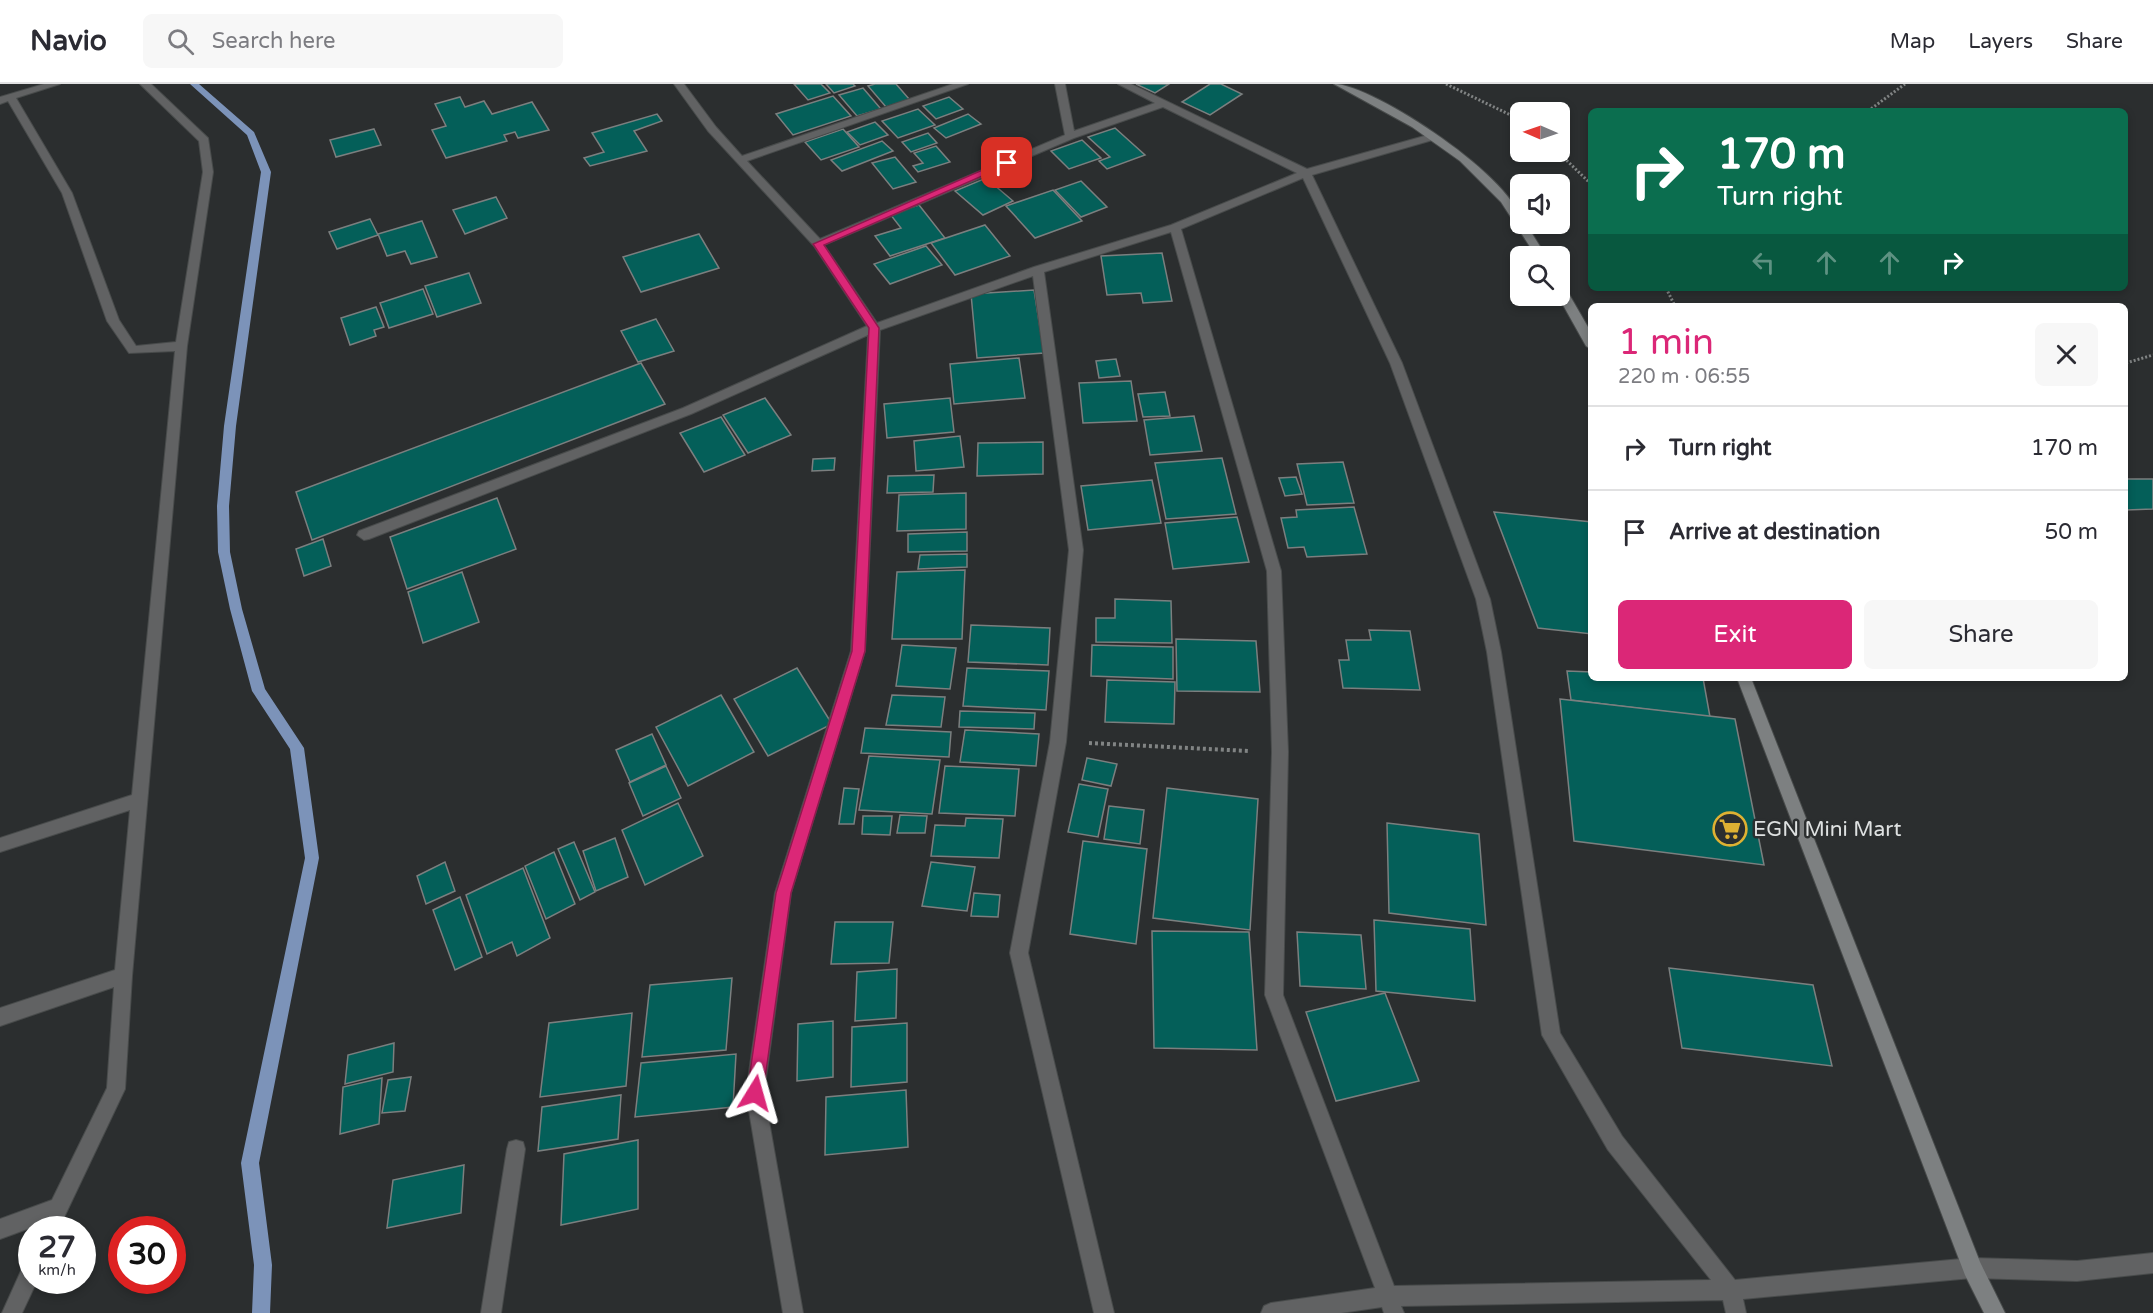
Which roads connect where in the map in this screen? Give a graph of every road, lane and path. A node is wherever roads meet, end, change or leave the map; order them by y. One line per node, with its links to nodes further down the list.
1 (55, 84): 10 (street)
2 (145, 84): 27 (street)
3 (679, 84): 16 (street)
4 (963, 84): 16 (street)
5 (1060, 84): 14 (street)
6 (1123, 84): 11 (street)
7 (1339, 84): 15 (street)
8 (1446, 84): 13 (path)
9 (1905, 84): 12 (path)
10 (5, 99): 27 (street)
11 (1166, 103): 14 (street); 18 (street)
12 (1872, 108)
13 (1510, 115)
14 (1070, 136): 22 (street)
15 (1432, 137): 18 (street); 20 (street)
16 (740, 160): 22 (street)
17 (1568, 162): 19 (path)
18 (1306, 173): 21 (street); 44 (street)
19 (1588, 181)
20 (1510, 208)
21 (1175, 227): 23 (street); 33 (street)
22 (818, 244): 25 (street)
23 (1038, 270): 25 (street); 32 (street)
24 (1570, 306): 26 (street)
25 (874, 328): 30 (street); 49 (street)
26 (1588, 339)
27 (181, 346): 34 (street)
28 (2153, 356): 29 (path)
29 (2128, 362)
30 (364, 535)
31 (1745, 681): 43 (street)
32 (1058, 742): 33 (path); 50 (street)
33 (1280, 752): 46 (street)
34 (139, 800): 35 (street); 36 (street)
35 (0, 845)
36 (123, 976): 37 (street); 39 (street)
37 (0, 1017)
38 (516, 1149): 48 (street)
39 (58, 1208): 40 (street); 41 (street)
40 (54, 1216)
41 (0, 1229)
42 (2153, 1263): 43 (street)
43 (1972, 1268): 44 (street); 53 (street)
44 (1731, 1290): 46 (street); 52 (street)
45 (21, 1294): 47 (street)
46 (1392, 1305): 51 (street)
47 (12, 1313)
48 (491, 1313)
49 (793, 1313)
50 (1104, 1313)
51 (1271, 1313)
52 (1736, 1313)
53 (1995, 1313)

